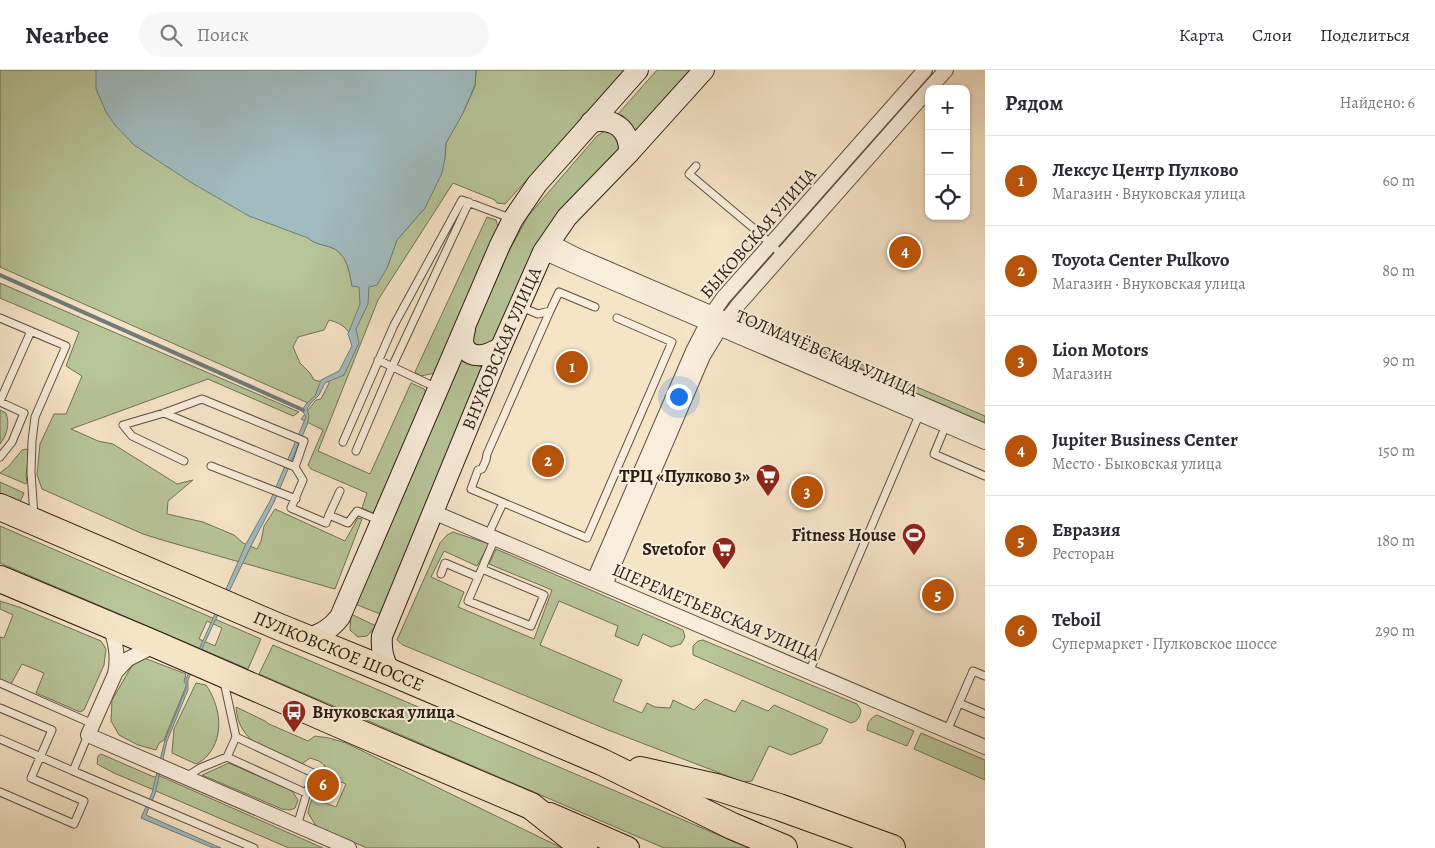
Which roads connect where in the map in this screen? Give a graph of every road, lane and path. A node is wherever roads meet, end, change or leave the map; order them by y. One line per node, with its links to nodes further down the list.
1 (638, 70): 7 (street)
2 (704, 70): 8 (street, ВНУКОВСКАЯ УЛИЦА)
3 (925, 70): 12 (street, БЫКОВСКАЯ УЛИЦА)
4 (946, 70): 5 (street, БЫКОВСКАЯ УЛИЦА)
5 (933, 85)
6 (925, 94): 14 (street, БЫКОВСКАЯ УЛИЦА)
7 (591, 122): 8 (street); 11 (street)
8 (629, 154): 13 (street, ВНУКОВСКАЯ УЛИЦА)
9 (696, 166): 12 (lane)
10 (469, 202): 11 (lane); 24 (lane); 25 (lane)
11 (513, 219): 21 (street)
12 (770, 245): 14 (lane); 20 (street, БЫКОВСКАЯ УЛИЦА)
13 (546, 246): 15 (street, ВНУКОВСКАЯ УЛИЦА); 20 (street, ТОЛМАЧЁВСКАЯ УЛИЦА)
14 (782, 255): 20 (street, БЫКОВСКАЯ УЛИЦА)
15 (519, 305): 17 (lane); 23 (street, ВНУКОВСКАЯ УЛИЦА)
16 (595, 307): 17 (lane)
17 (550, 311): 44 (lane)
18 (0, 318): 22 (lane)
19 (617, 318): 44 (lane)
20 (717, 321): 28 (street, ТОЛМАЧЁВСКАЯ УЛИЦА); 55 (street, БЫКОВСКАЯ УЛИЦА)
21 (465, 330): 23 (street); 26 (street)
22 (31, 332): 27 (lane); 31 (lane)
23 (501, 348): 46 (street, ВНУКОВСКАЯ УЛИЦА)
24 (378, 360): 25 (lane); 34 (lane)
25 (392, 367): 26 (lane); 36 (lane)
26 (439, 389): 49 (street)
27 (0, 402): 29 (lane)
28 (922, 409): 32 (street, ТОЛМАЧЁВСКАЯ УЛИЦА); 33 (street, ТОЛМАЧЁВСКАЯ УЛИЦА); 61 (lane)
29 (24, 413): 31 (lane); 37 (lane)
30 (164, 413): 38 (lane); 40 (lane); 40 (lane)
31 (35, 417): 48 (lane)
32 (946, 425): 35 (street, ТОЛМАЧЁВСКАЯ УЛИЦА); 41 (lane)
33 (985, 431)
34 (343, 442)
35 (985, 442)
36 (356, 451)
37 (0, 457)
38 (184, 461)
39 (211, 466): 43 (lane)
40 (294, 467): 43 (lane)
41 (985, 476)
42 (340, 491): 47 (lane)
43 (296, 499): 47 (lane)
44 (503, 503): 50 (lane)
45 (0, 507): 48 (highway, ПУЛКОВСКОЕ ШОССЕ)
46 (432, 512): 50 (street, ШЕРЕМЕТЬЕВСКАЯ УЛИЦА); 60 (street, ВНУКОВСКАЯ УЛИЦА)
47 (330, 515): 49 (lane)
48 (35, 521): 57 (highway, ПУЛКОВСКОЕ ШОССЕ)
49 (381, 521): 57 (street)
50 (492, 537): 51 (lane); 55 (street, ШЕРЕМЕТЬЕВСКАЯ УЛИЦА)
51 (482, 569): 53 (lane); 53 (lane)
52 (441, 574): 53 (lane)
53 (478, 577)
54 (0, 579): 56 (highway)
55 (599, 583): 61 (street, ШЕРЕМЕТЬЕВСКАЯ УЛИЦА)
56 (110, 624): 58 (highway); 62 (street)
57 (308, 638): 60 (highway, ПУЛКОВСКОЕ ШОССЕ)
58 (157, 645): 59 (highway); 62 (street)
59 (220, 672): 70 (lane); 80 (highway)
60 (390, 672): 75 (highway, ПУЛКОВСКОЕ ШОССЕ)
61 (809, 672): 69 (street, ШЕРЕМЕТЬЕВСКАЯ УЛИЦА)
62 (115, 674): 68 (street)
63 (985, 676): 65 (lane)
64 (0, 683): 68 (lane)
65 (959, 703): 67 (lane); 69 (lane)
66 (0, 708): 73 (lane)
67 (985, 714)
68 (91, 729): 76 (lane); 77 (street)
69 (947, 731): 72 (street, ШЕРЕМЕТЬЕВСКАЯ УЛИЦА)
70 (236, 737): 74 (lane); 78 (lane)
71 (0, 739): 73 (lane)
72 (985, 748)
73 (40, 757): 76 (lane); 79 (lane)
74 (227, 758): 77 (lane); 81 (lane)
75 (602, 762): 86 (highway, ПУЛКОВСКОЕ ШОССЕ); 87 (highway)
76 (73, 771): 82 (lane)
77 (186, 777): 81 (street)
78 (313, 777)
79 (0, 792)
80 (531, 806): 84 (highway); 85 (main road)
81 (298, 826): 83 (street)
82 (254, 848)
83 (349, 848)
84 (584, 848)
85 (628, 848)
86 (784, 848)
87 (892, 848)

